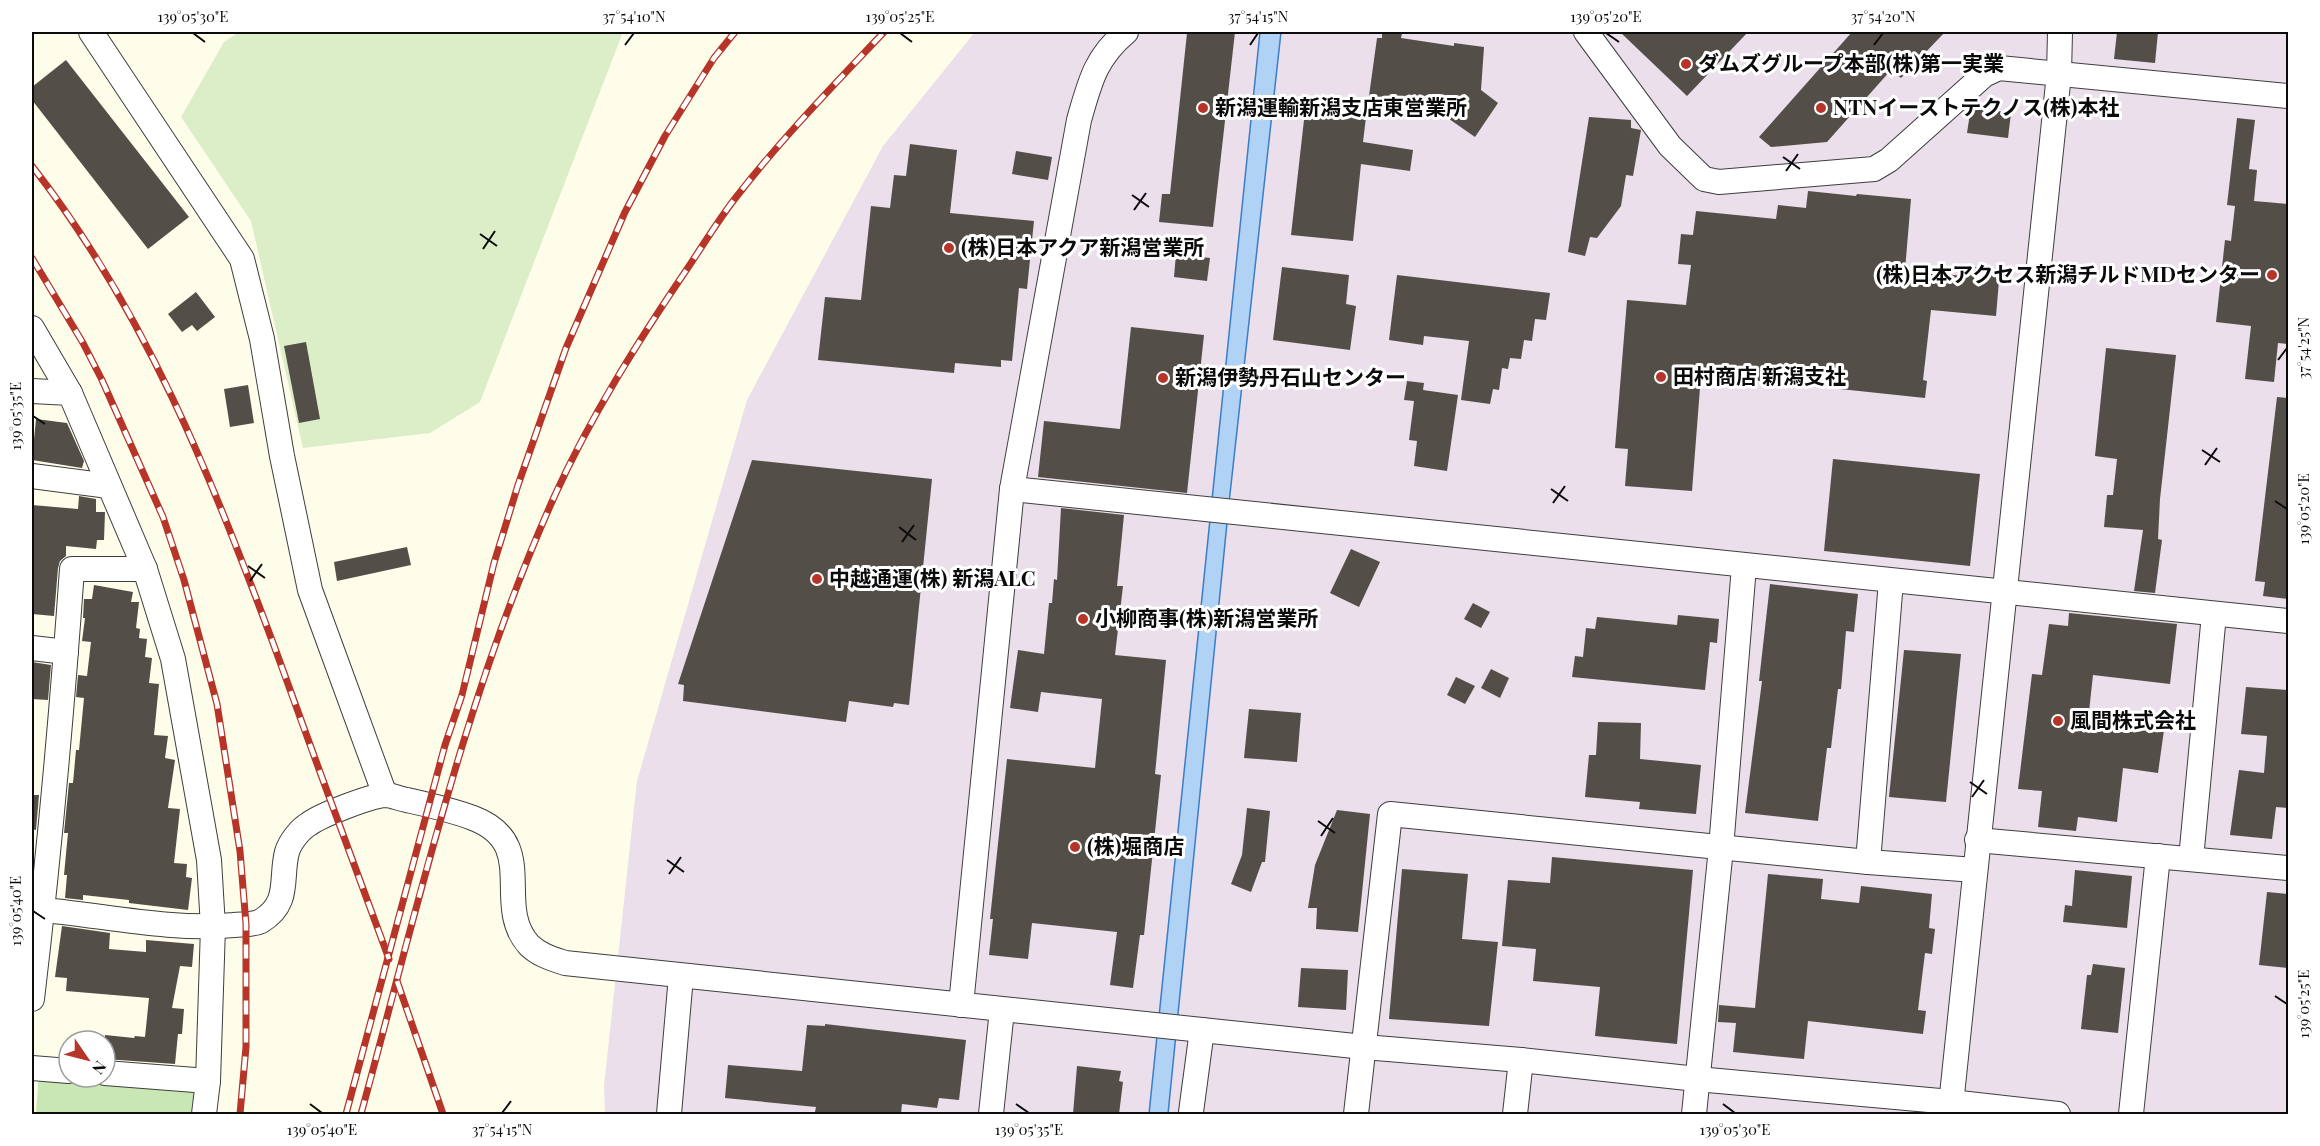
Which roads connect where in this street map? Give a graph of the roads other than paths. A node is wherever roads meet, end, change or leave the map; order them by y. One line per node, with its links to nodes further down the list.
1 (91, 32): 21 (street)
2 (1126, 32): 12 (street)
3 (1586, 32): 5 (street)
4 (2060, 32): 5 (street)
5 (2059, 74): 6 (street); 16 (street)
6 (2289, 96)
7 (32, 328): 9 (street)
8 (32, 391): 9 (street)
9 (70, 393): 11 (street)
10 (32, 476): 11 (street)
11 (109, 486): 14 (street)
12 (1012, 489): 13 (street); 33 (street)
13 (1744, 566): 15 (street); 23 (street)
14 (145, 568): 20 (street); 30 (street)
15 (1891, 581): 16 (street); 26 (street)
16 (2003, 593): 17 (street); 22 (street)
17 (2214, 614): 18 (street); 25 (street)
18 (2289, 621)
19 (32, 648): 20 (street)
20 (66, 652): 29 (street)
21 (386, 795): 30 (street); 31 (street)
22 (1977, 840): 24 (street); 28 (street)
23 (1721, 848): 26 (street); 36 (street); 41 (street)
24 (2158, 856): 25 (street); 52 (street)
25 (2191, 859): 27 (street)
26 (1868, 862): 28 (street)
27 (2289, 868)
28 (1975, 870): 43 (street)
29 (37, 909): 30 (street); 32 (street)
30 (213, 927): 42 (street)
31 (681, 976): 33 (street); 46 (street)
32 (32, 999)
33 (961, 1005): 34 (street)
34 (1002, 1010): 35 (street); 47 (street)
35 (1202, 1030): 36 (street); 44 (street)
36 (1364, 1047): 37 (street); 48 (street)
37 (1521, 1060): 41 (street); 49 (street)
38 (32, 1068): 39 (street)
39 (57, 1070)
40 (117, 1074): 42 (street)
41 (1697, 1079): 43 (street); 50 (street)
42 (208, 1081): 45 (street)
43 (1950, 1108): 51 (street)
44 (1191, 1112)
45 (204, 1114)
46 (669, 1114)
47 (991, 1114)
48 (1356, 1114)
49 (1515, 1114)
50 (1694, 1114)
51 (2058, 1114)
52 (2131, 1114)

